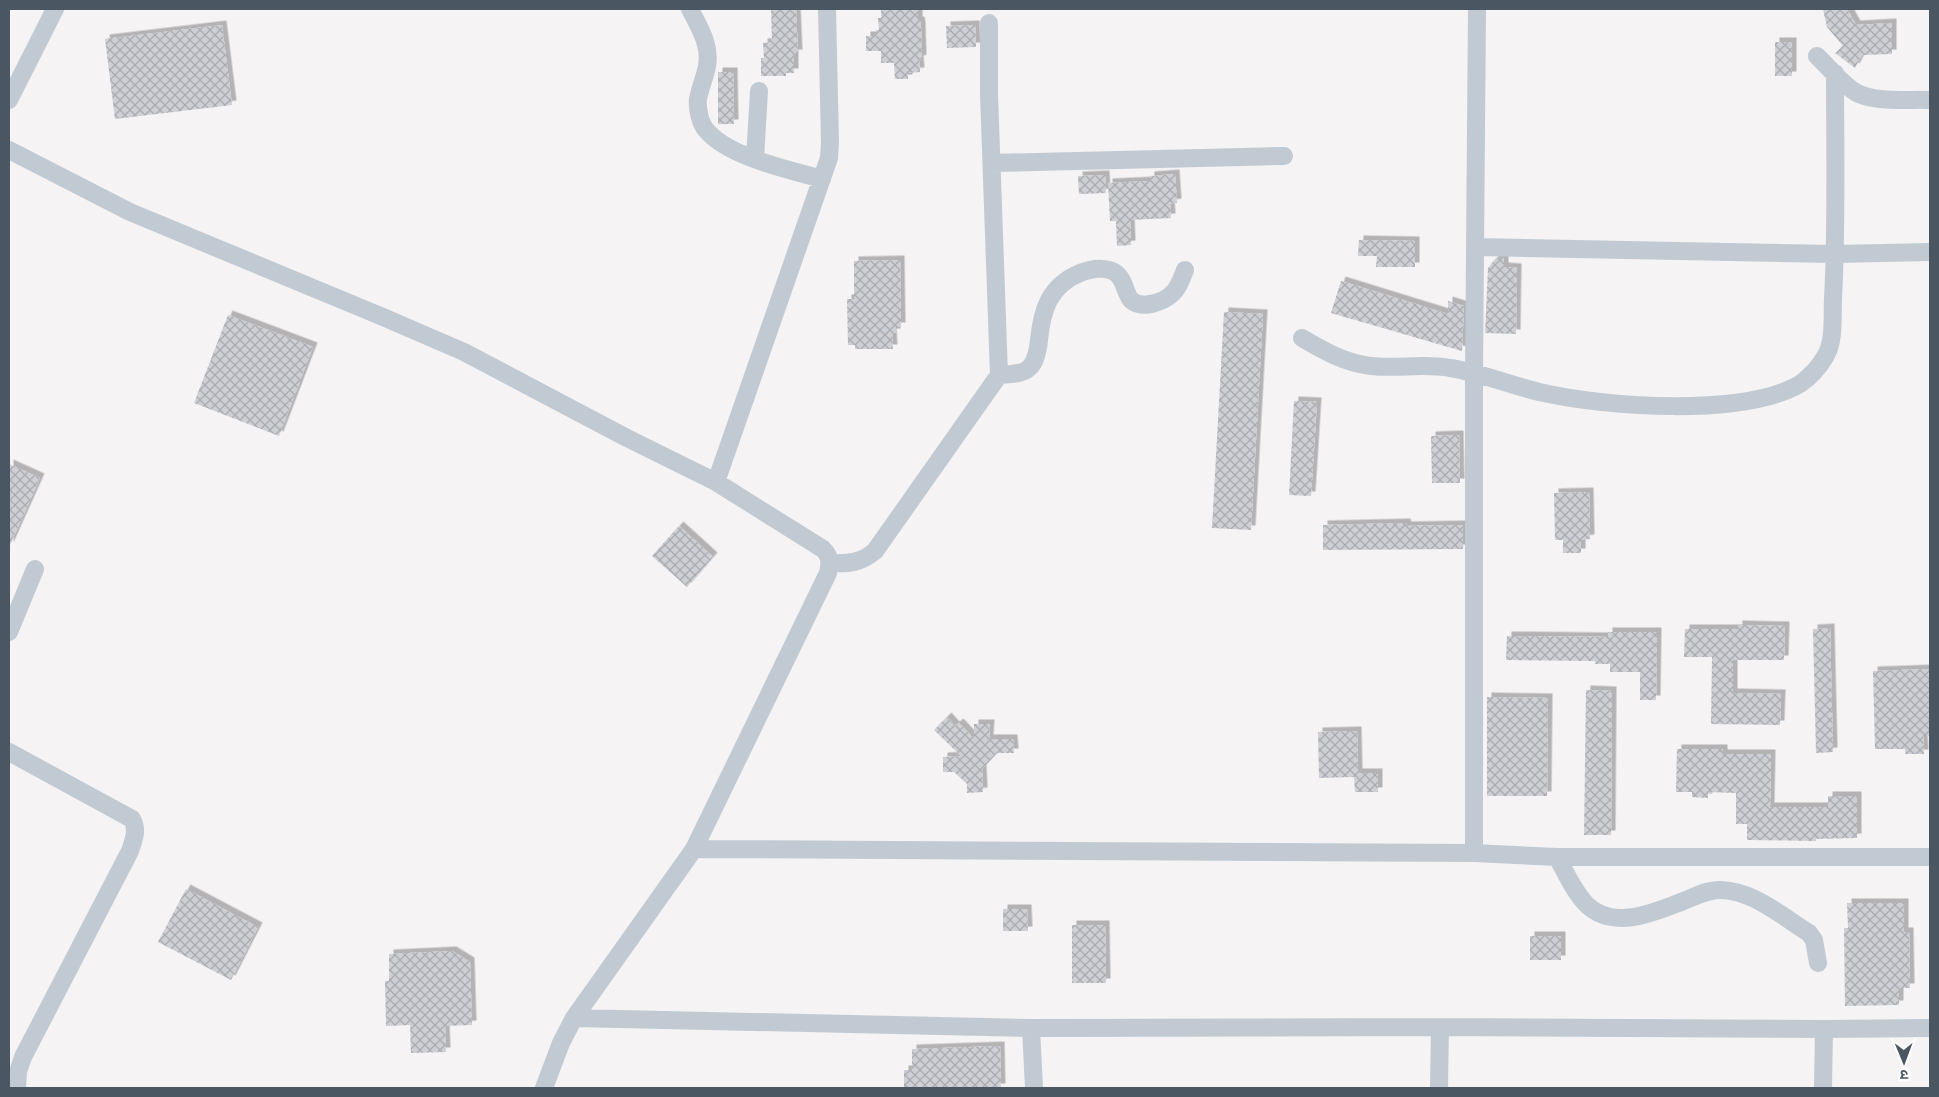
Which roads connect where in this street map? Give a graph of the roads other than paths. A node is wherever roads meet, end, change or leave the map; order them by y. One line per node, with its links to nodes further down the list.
1 (55, 9): 9 (street)
2 (690, 9): 13 (street)
3 (827, 9): 15 (street)
4 (1477, 9): 16 (street)
5 (989, 23): 14 (street)
6 (1817, 56): 7 (street)
7 (1835, 73): 10 (street); 18 (street)
8 (758, 91): 13 (street)
9 (9, 100)
10 (1930, 100)
11 (9, 150): 23 (street)
12 (1284, 156): 14 (street)
13 (755, 159): 15 (street)
14 (992, 163): 22 (street)
15 (822, 179): 23 (street)
16 (1476, 247): 18 (street); 21 (street)
17 (1930, 252): 18 (street)
18 (1835, 254): 21 (street)
19 (1185, 270): 22 (street)
20 (1302, 338): 21 (street)
21 (1474, 373): 29 (street)
22 (999, 375): 24 (street)
23 (716, 482): 24 (street)
24 (830, 564): 28 (street)
25 (35, 569): 26 (street)
26 (9, 632)
27 (9, 752): 38 (street)
28 (694, 849): 29 (street); 33 (street)
29 (1474, 853): 30 (street)
30 (1557, 857): 31 (street); 32 (street)
31 (1930, 857)
32 (1818, 963)
33 (574, 1018): 35 (street); 40 (street)
34 (1440, 1027): 35 (street); 37 (street); 42 (street)
35 (1031, 1028): 41 (street)
36 (1930, 1028): 37 (street)
37 (1824, 1029): 43 (street)
38 (18, 1088): 39 (street)
39 (32, 1088)
40 (544, 1088)
41 (1034, 1088)
42 (1439, 1088)
43 (1823, 1088)

